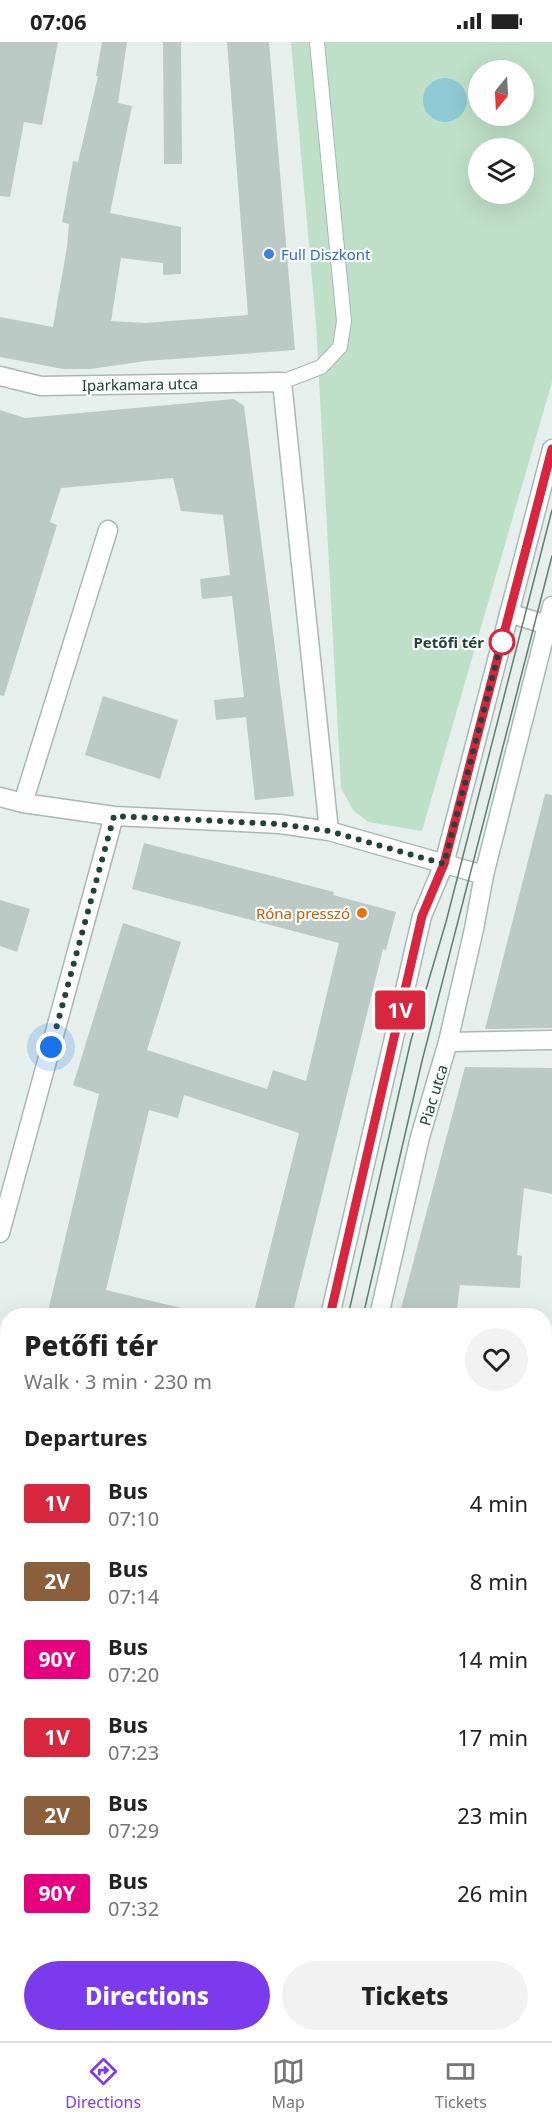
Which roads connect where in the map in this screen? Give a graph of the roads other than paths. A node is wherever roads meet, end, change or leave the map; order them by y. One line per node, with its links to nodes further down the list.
1 (317, 42): 3 (lane)
2 (0, 376): 3 (street, Iparkamara utca)
3 (282, 382): 12 (street)
4 (552, 449): 7 (street)
5 (108, 530): 10 (street)
6 (552, 606): 8 (street)
7 (509, 613): 8 (street); 13 (street)
8 (550, 625): 14 (street)
9 (0, 797): 10 (street)
10 (24, 803): 11 (street)
11 (114, 816): 12 (street); 17 (street)
12 (329, 831): 13 (street)
13 (444, 864): 14 (street); 18 (street)
14 (484, 874): 16 (street, Piac utca)
15 (552, 1040): 16 (street)
16 (448, 1042): 19 (street, Piac utca)
17 (0, 1233)
18 (332, 1308)
19 (382, 1308)

